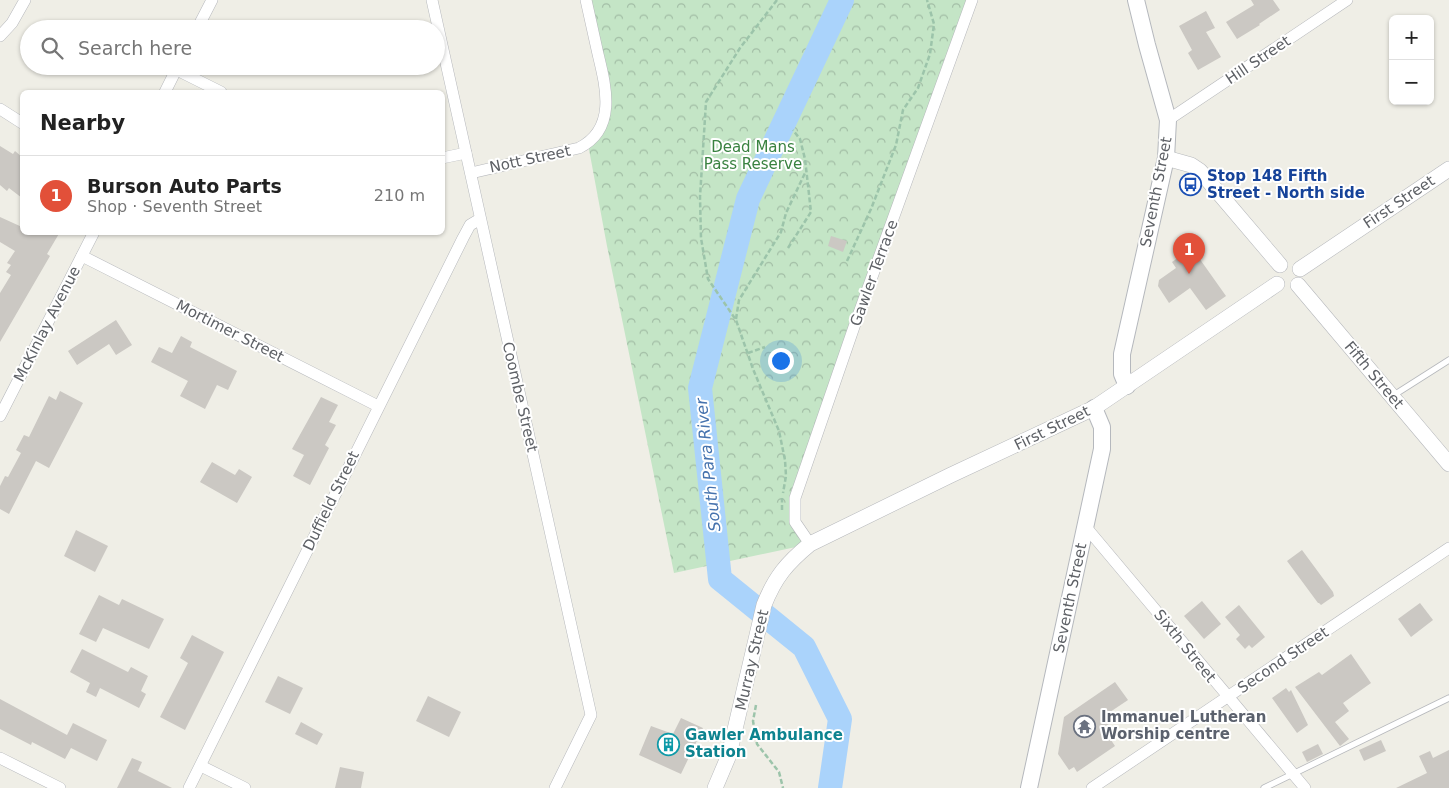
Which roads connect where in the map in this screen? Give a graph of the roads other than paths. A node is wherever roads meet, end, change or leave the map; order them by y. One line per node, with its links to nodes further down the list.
1 (25, 0): 10 (street)
2 (212, 0): 8 (street)
3 (432, 0): 9 (street, Coombe Street)
4 (586, 0): 23 (street, Nott Street)
5 (972, 0): 39 (street, Gawler Terrace)
6 (1136, 0): 17 (main road, Seventh Street)
7 (1348, 0): 17 (street, Hill Street)
8 (202, 20)
9 (436, 20)
10 (0, 36)
11 (445, 58): 19 (street, Coombe Street)
12 (174, 75): 14 (street)
13 (190, 75): 15 (street)
14 (166, 90)
15 (216, 90)
16 (0, 109): 18 (street)
17 (1168, 120): 21 (main road, Seventh Street)
18 (20, 121)
19 (466, 153): 20 (street); 23 (street, Coombe Street)
20 (445, 157)
21 (1166, 158): 27 (street); 32 (main road, Seventh Street)
22 (1449, 169): 28 (street, First Street)
23 (470, 173): 24 (street, Coombe Street)
24 (480, 218): 34 (street, Duffield Street); 49 (street, Coombe Street)
25 (92, 235): 26 (street, McKinlay Avenue)
26 (82, 256): 34 (street, Mortimer Street); 36 (street, McKinlay Avenue)
27 (1280, 265): 28 (street); 29 (street)
28 (1300, 269): 30 (street)
29 (1278, 284): 30 (street); 32 (street, First Street)
30 (1298, 285): 33 (street, Fifth Street)
31 (1449, 360): 33 (lane)
32 (1127, 386): 35 (street, First Street)
33 (1392, 396): 37 (street, Fifth Street)
34 (378, 406): 44 (street, Duffield Street)
35 (1094, 408): 38 (main road, Seventh Street); 39 (street, First Street)
36 (0, 416)
37 (1449, 464)
38 (1085, 526): 41 (street, Sixth Street); 51 (main road, Seventh Street)
39 (810, 544): 50 (street, Murray Street)
40 (1449, 548): 41 (street, Second Street)
41 (1227, 697): 45 (street, Sixth Street); 52 (street, Second Street)
42 (1449, 698): 45 (lane)
43 (0, 758): 46 (street)
44 (201, 766): 47 (street, Duffield Street); 48 (street)
45 (1293, 774): 53 (lane); 54 (street, Sixth Street)
46 (60, 788)
47 (189, 788)
48 (245, 788)
49 (555, 788)
50 (715, 788)
51 (1030, 788)
52 (1092, 788)
53 (1264, 788)
54 (1305, 788)

